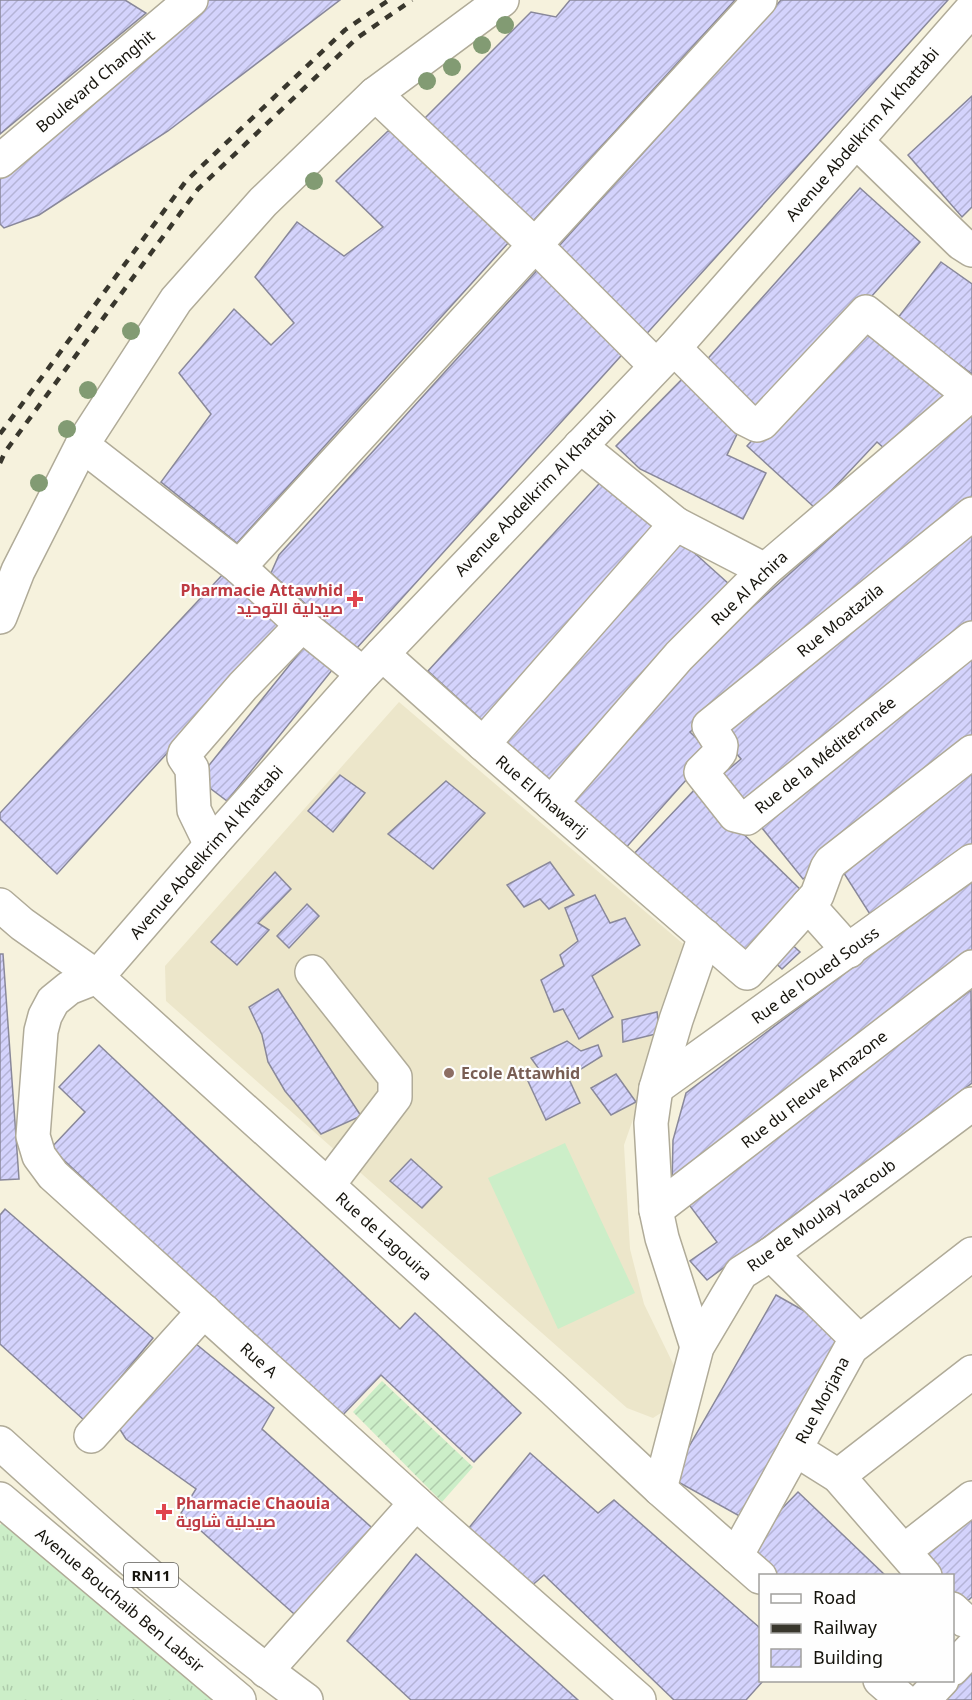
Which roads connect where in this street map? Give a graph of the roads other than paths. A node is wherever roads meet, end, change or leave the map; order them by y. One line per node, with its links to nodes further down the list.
1 (502, 0): 5 (street)
2 (760, 0): 9 (street)
3 (177, 3): 7 (street, Boulevard Changhit)
4 (972, 9): 6 (street, Avenue Abdelkrim Al Khattabi)
5 (375, 94): 9 (street); 12 (street)
6 (856, 141): 8 (street); 10 (street, Avenue Abdelkrim Al Khattabi)
7 (0, 161)
8 (968, 241)
9 (535, 245): 10 (street); 16 (street)
10 (665, 357): 11 (street); 13 (street, Avenue Abdelkrim Al Khattabi)
11 (971, 396): 17 (street, Rue Al Achira)
12 (82, 445): 16 (street, Rue El Khawarij); 18 (street)
13 (580, 446): 15 (street); 21 (street, Avenue Abdelkrim Al Khattabi)
14 (972, 514): 22 (street, Rue Moatazila)
15 (676, 524): 17 (street); 23 (street)
16 (239, 567): 19 (street, Rue El Khawarij)
17 (765, 570): 25 (street, Rue Al Achira)
18 (0, 617)
19 (302, 625): 21 (street, Rue El Khawarij); 26 (street)
20 (972, 639): 22 (street, Rue de la Méditerranée)
21 (372, 664): 23 (street, Rue El Khawarij); 26 (street, Avenue Abdelkrim Al Khattabi)
22 (709, 726)
23 (483, 744): 25 (street, Rue El Khawarij)
24 (972, 752): 29 (street)
25 (551, 803): 30 (street, Rue El Khawarij)
26 (211, 845): 35 (street, Avenue Abdelkrim Al Khattabi)
27 (972, 861): 31 (street, Rue de l'Oued Souss)
28 (0, 905): 35 (street, Rue de Lagouira)
29 (808, 905): 31 (street); 34 (street)
30 (705, 936): 34 (street, Rue El Khawarij); 37 (street)
31 (849, 951): 36 (street, Rue de l'Oued Souss)
32 (972, 967): 40 (street, Rue du Fleuve Amazone)
33 (312, 972): 39 (street)
34 (747, 973): 36 (street, Rue El Khawarij)
35 (97, 977): 39 (street, Rue de Lagouira); 43 (street, Rue A)
36 (779, 1001): 37 (street, Rue de l'Oued Souss)
37 (656, 1088): 40 (street)
38 (970, 1108): 41 (street, Rue de Moulay Yaacoub)
39 (328, 1185): 51 (street, Rue de Lagouira)
40 (656, 1210): 45 (street)
41 (771, 1254): 44 (street); 45 (street, Rue de Moulay Yaacoub)
42 (972, 1254): 44 (street, Rue Morjana)
43 (204, 1311): 47 (street); 54 (street, Rue A)
44 (859, 1341): 49 (street, Rue Morjana)
45 (697, 1347): 51 (street, Rue de Moulay Yaacoub)
46 (972, 1372): 50 (street)
47 (91, 1436)
48 (0, 1443): 61 (street, RN11)
49 (795, 1449): 50 (street); 56 (street, Rue Morjana)
50 (838, 1476): 55 (street)
51 (660, 1489): 56 (street, Rue de Lagouira)
52 (972, 1498): 55 (street)
53 (0, 1499): 64 (street, Avenue Bouchaib Ben Labsir / RN11)
54 (416, 1503): 61 (street); 66 (street, Rue A)
55 (904, 1551): 57 (street)
56 (736, 1556): 58 (street, Rue de Lagouira)
57 (924, 1574)
58 (759, 1576)
59 (966, 1622): 60 (street)
60 (954, 1662)
61 (266, 1671): 65 (street, RN11)
62 (882, 1682): 67 (street)
63 (940, 1682): 68 (street)
64 (239, 1700)
65 (306, 1700)
66 (639, 1700)
67 (903, 1700)
68 (923, 1700)

